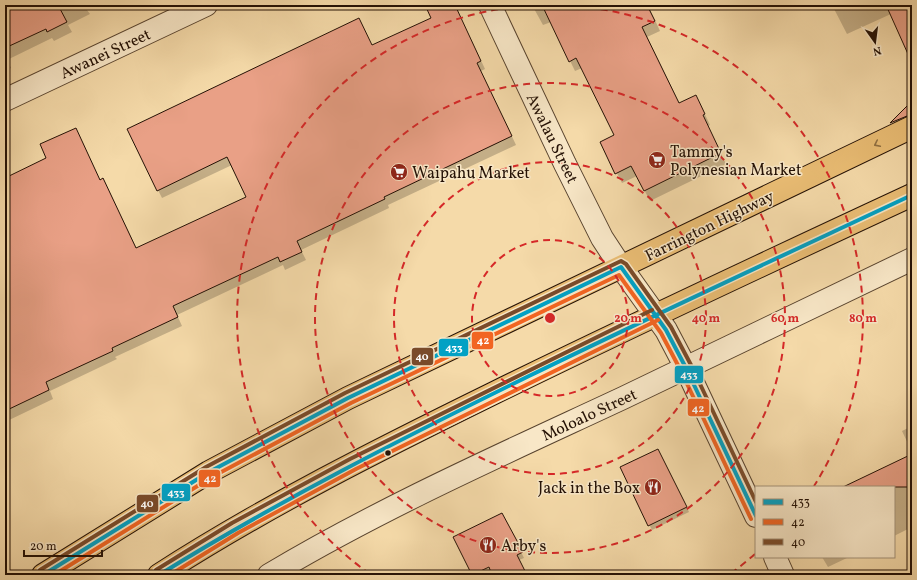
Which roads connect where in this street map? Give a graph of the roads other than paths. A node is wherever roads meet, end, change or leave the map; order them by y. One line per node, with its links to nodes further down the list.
1 (206, 5): 3 (street, Awanei Street)
2 (490, 5): 7 (street, Awalau Street)
3 (5, 100)
4 (912, 127): 7 (main road, Farrington Highway, one-way to 7)
5 (912, 195): 8 (main road)
6 (912, 260): 9 (street, Moloalo Street)
7 (621, 268): 8 (street, Awalau Street); 12 (main road, Farrington Highway)
8 (655, 315): 9 (street, Awalau Street); 13 (main road)
9 (686, 368): 10 (street, Awalau Street); 14 (street, Moloalo Street)
10 (755, 514)
11 (775, 558): 15 (street)
12 (43, 575)
13 (160, 575)
14 (269, 575)
15 (783, 575)

